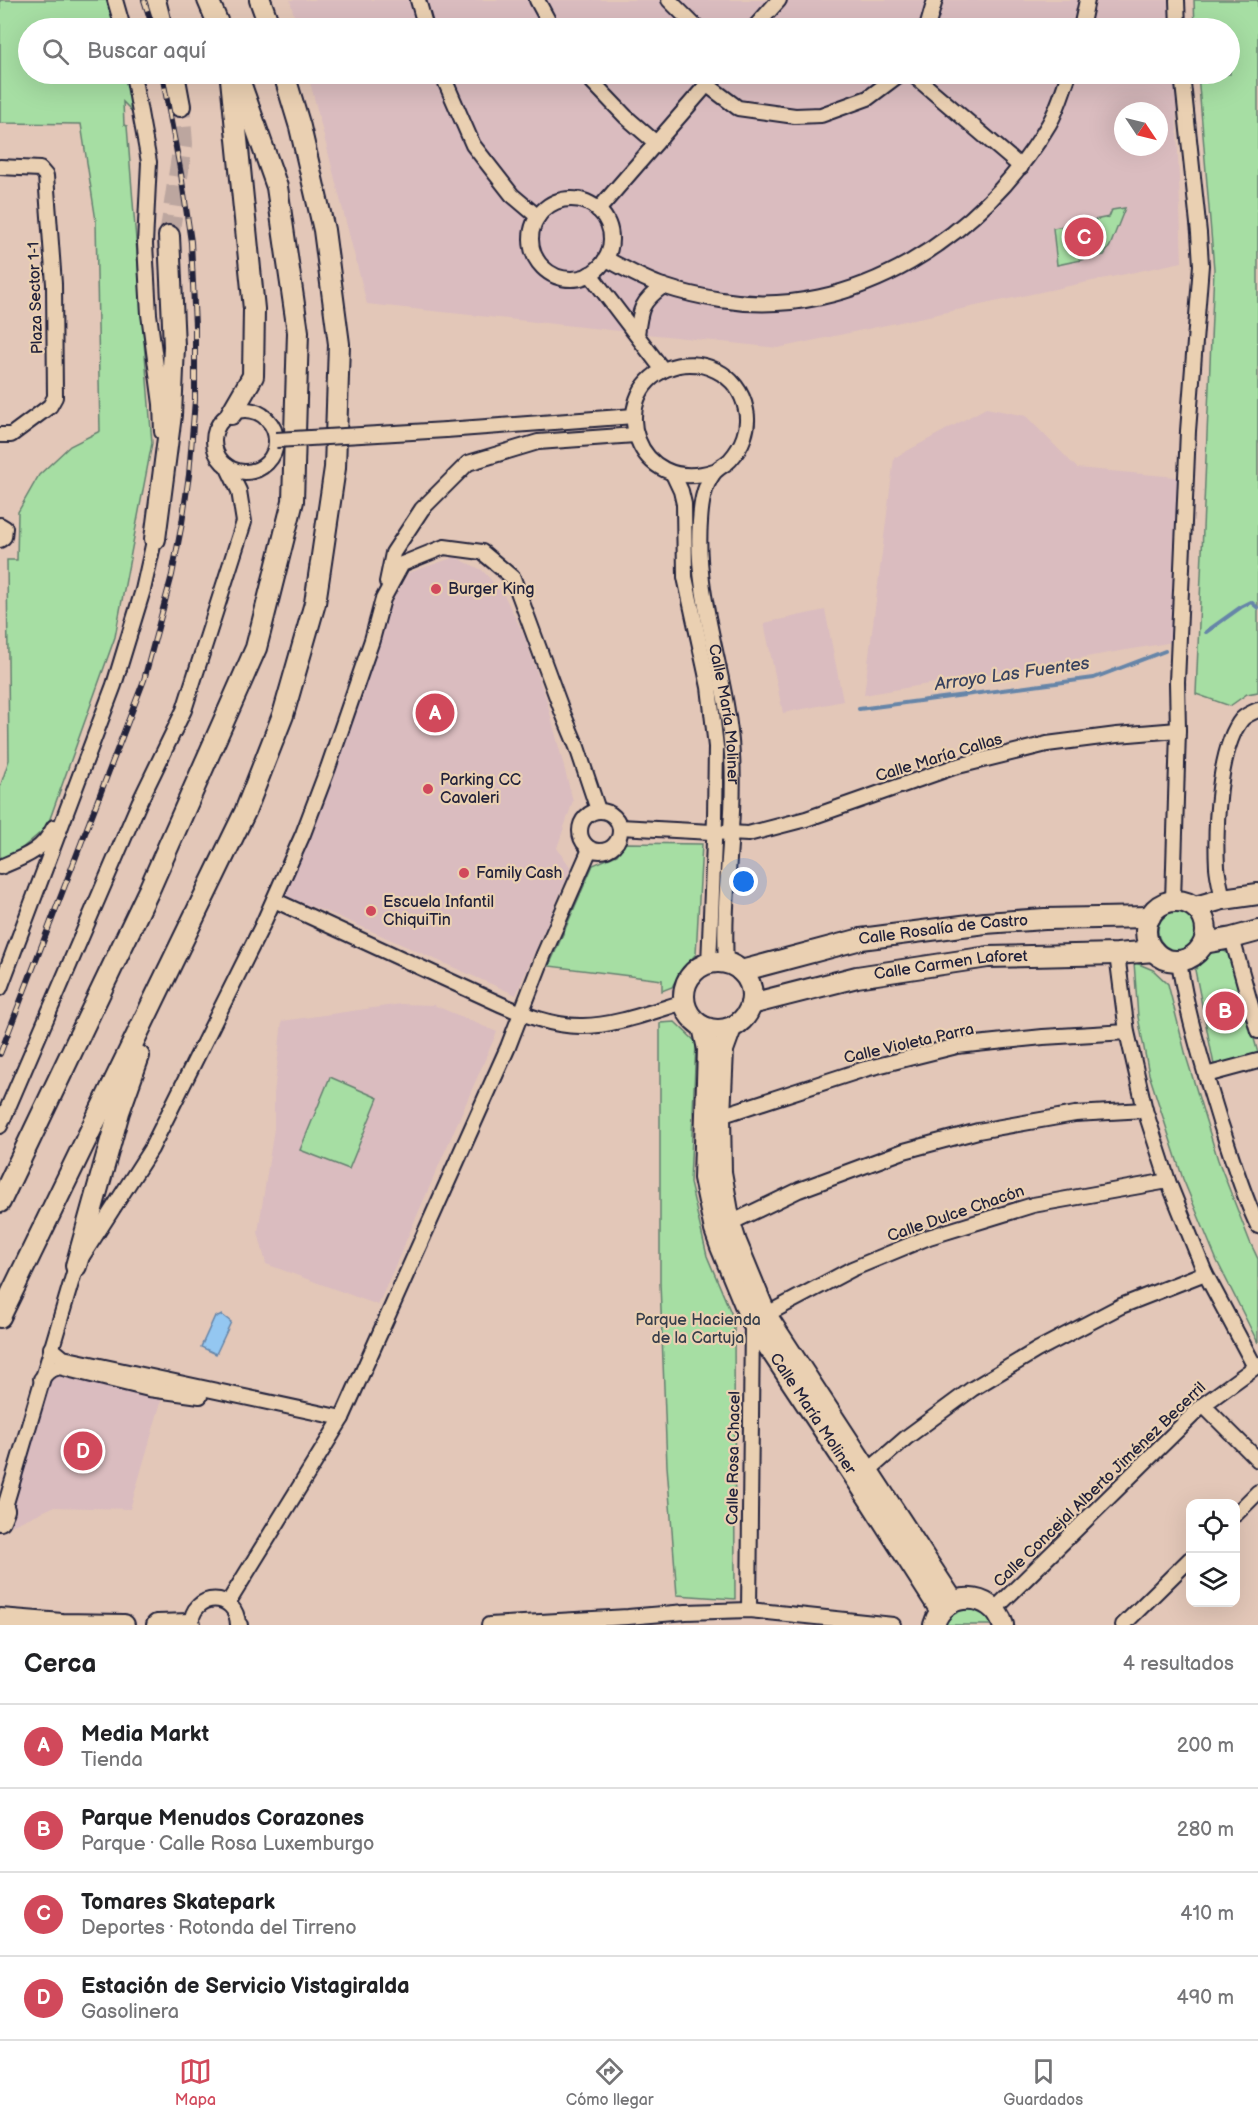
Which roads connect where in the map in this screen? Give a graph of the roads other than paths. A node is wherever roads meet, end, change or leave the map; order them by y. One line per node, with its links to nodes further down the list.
1 (115, 0): 12 (street)
2 (155, 0): 13 (main road)
3 (208, 0): 14 (main road)
4 (260, 0): 15 (main road)
5 (418, 0): 16 (street)
6 (537, 0): 17 (street)
7 (669, 0): 18 (street)
8 (779, 0): 19 (street)
9 (935, 0): 20 (street)
10 (1088, 0): 21 (street)
11 (1177, 0): 22 (street)
12 (120, 18)
13 (160, 18)
14 (216, 18)
15 (266, 18)
16 (423, 18)
17 (547, 18)
18 (687, 18)
19 (763, 18)
20 (930, 18)
21 (1084, 18)
22 (1178, 18)
23 (135, 84): 57 (street)
24 (176, 84): 36 (main road)
25 (231, 84): 48 (main road)
26 (241, 84): 97 (main road)
27 (287, 84): 80 (main road)
28 (446, 84): 41 (street)
29 (595, 84): 37 (street)
30 (707, 84): 37 (street)
31 (716, 84): 32 (street)
32 (887, 84)
33 (924, 84): 39 (street)
34 (1065, 84): 39 (street)
35 (1183, 84): 62 (street)
36 (180, 106)
37 (656, 143): 40 (street)
38 (0, 167): 50 (street, Plaza Sector 1-1)
39 (1021, 167): 45 (street)
40 (598, 210): 41 (street); 43 (street)
41 (538, 217): 44 (street)
42 (169, 236): 57 (main road)
43 (606, 259): 44 (street); 45 (street)
44 (590, 274): 46 (street)
45 (663, 286): 46 (street)
46 (637, 335): 47 (street)
47 (663, 370): 49 (street); 54 (street)
48 (231, 414): 52 (street); 53 (street)
49 (634, 416): 51 (street); 52 (street, bridge)
50 (0, 435)
51 (635, 435): 55 (street); 59 (street)
52 (276, 440): 53 (street)
53 (227, 466): 95 (street)
54 (714, 471): 55 (street); 66 (street, Calle María Moliner)
55 (673, 474): 65 (street, Calle María Moliner)
56 (0, 525): 58 (street)
57 (155, 539): 60 (street)
58 (0, 540)
59 (383, 599): 63 (street); 71 (street)
60 (109, 698): 68 (street); 83 (street)
61 (1258, 710): 70 (street)
62 (1178, 730): 66 (street, Calle María Callas); 72 (street)
63 (598, 810): 64 (street); 67 (street)
64 (620, 827): 65 (street, Calle María Callas); 67 (street)
65 (714, 832): 66 (street, Calle María Callas); 82 (street, Calle María Moliner)
66 (730, 834): 82 (street, Calle María Moliner)
67 (590, 849): 86 (street)
68 (0, 867)
69 (1258, 894): 70 (main road)
70 (1223, 899): 73 (main road)
71 (274, 900): 86 (street); 100 (street)
72 (1173, 901): 73 (main road); 74 (main road)
73 (1195, 907): 77 (main road)
74 (1150, 917): 78 (main road); 82 (main road, Calle Rosalía de Castro)
75 (1258, 931): 76 (main road)
76 (1232, 938): 77 (main road); 89 (street)
77 (1204, 943): 81 (main road)
78 (1154, 951): 79 (main road, Calle Carmen Laforet); 81 (main road)
79 (1117, 954): 85 (main road, Calle Carmen Laforet); 90 (street)
80 (174, 958): 100 (main road); 102 (main road)
81 (1179, 961): 92 (street)
82 (725, 966): 84 (main road); 85 (main road)
83 (0, 988)
84 (684, 1002): 86 (street); 87 (main road)
85 (751, 1004): 88 (main road)
86 (521, 1013): 109 (street)
87 (703, 1027): 88 (main road); 94 (main road, Calle María Moliner)
88 (731, 1028): 94 (main road, Calle María Moliner)
89 (1258, 1031)
90 (1127, 1032): 93 (street); 94 (street, Calle Violeta Parra)
91 (1258, 1061): 92 (street)
92 (1206, 1075): 99 (street)
93 (1145, 1110): 96 (street); 98 (street)
94 (712, 1119): 98 (main road, Calle María Moliner)
95 (0, 1126)
96 (1168, 1181): 101 (street); 103 (street, Calle Dulce Chacón)
97 (0, 1202)
98 (722, 1226): 103 (main road, Calle María Moliner)
99 (1258, 1226)
100 (75, 1266): 104 (street)
101 (1205, 1273): 105 (street); 111 (street)
102 (0, 1317)
103 (759, 1319): 111 (main road, Calle María Moliner); 117 (street, Calle Rosa Chacel)
104 (51, 1348): 106 (street); 107 (street)
105 (1257, 1366): 108 (street, Calle Concejal Alberto Jiménez Becerril)
106 (41, 1379): 107 (street); 114 (street)
107 (256, 1400): 109 (street)
108 (1203, 1405): 110 (street); 119 (street, Calle Concejal Alberto Jiménez Becerril)
109 (342, 1418): 116 (street)
110 (1258, 1460)
111 (863, 1475): 118 (main road, Calle María Moliner)
112 (1258, 1492): 113 (street)
113 (1240, 1510)
114 (2, 1515)
115 (1186, 1564): 129 (street)
116 (228, 1603): 123 (street); 126 (street)
117 (749, 1610): 121 (street); 128 (street)
118 (943, 1612): 119 (main road)
119 (999, 1617)
120 (0, 1619): 122 (main road)
121 (643, 1620): 127 (street)
122 (62, 1624): 124 (main road)
123 (191, 1624): 125 (main road)
124 (123, 1625)
125 (157, 1625)
126 (239, 1625)
127 (489, 1625)
128 (893, 1625)
129 (1123, 1625)

